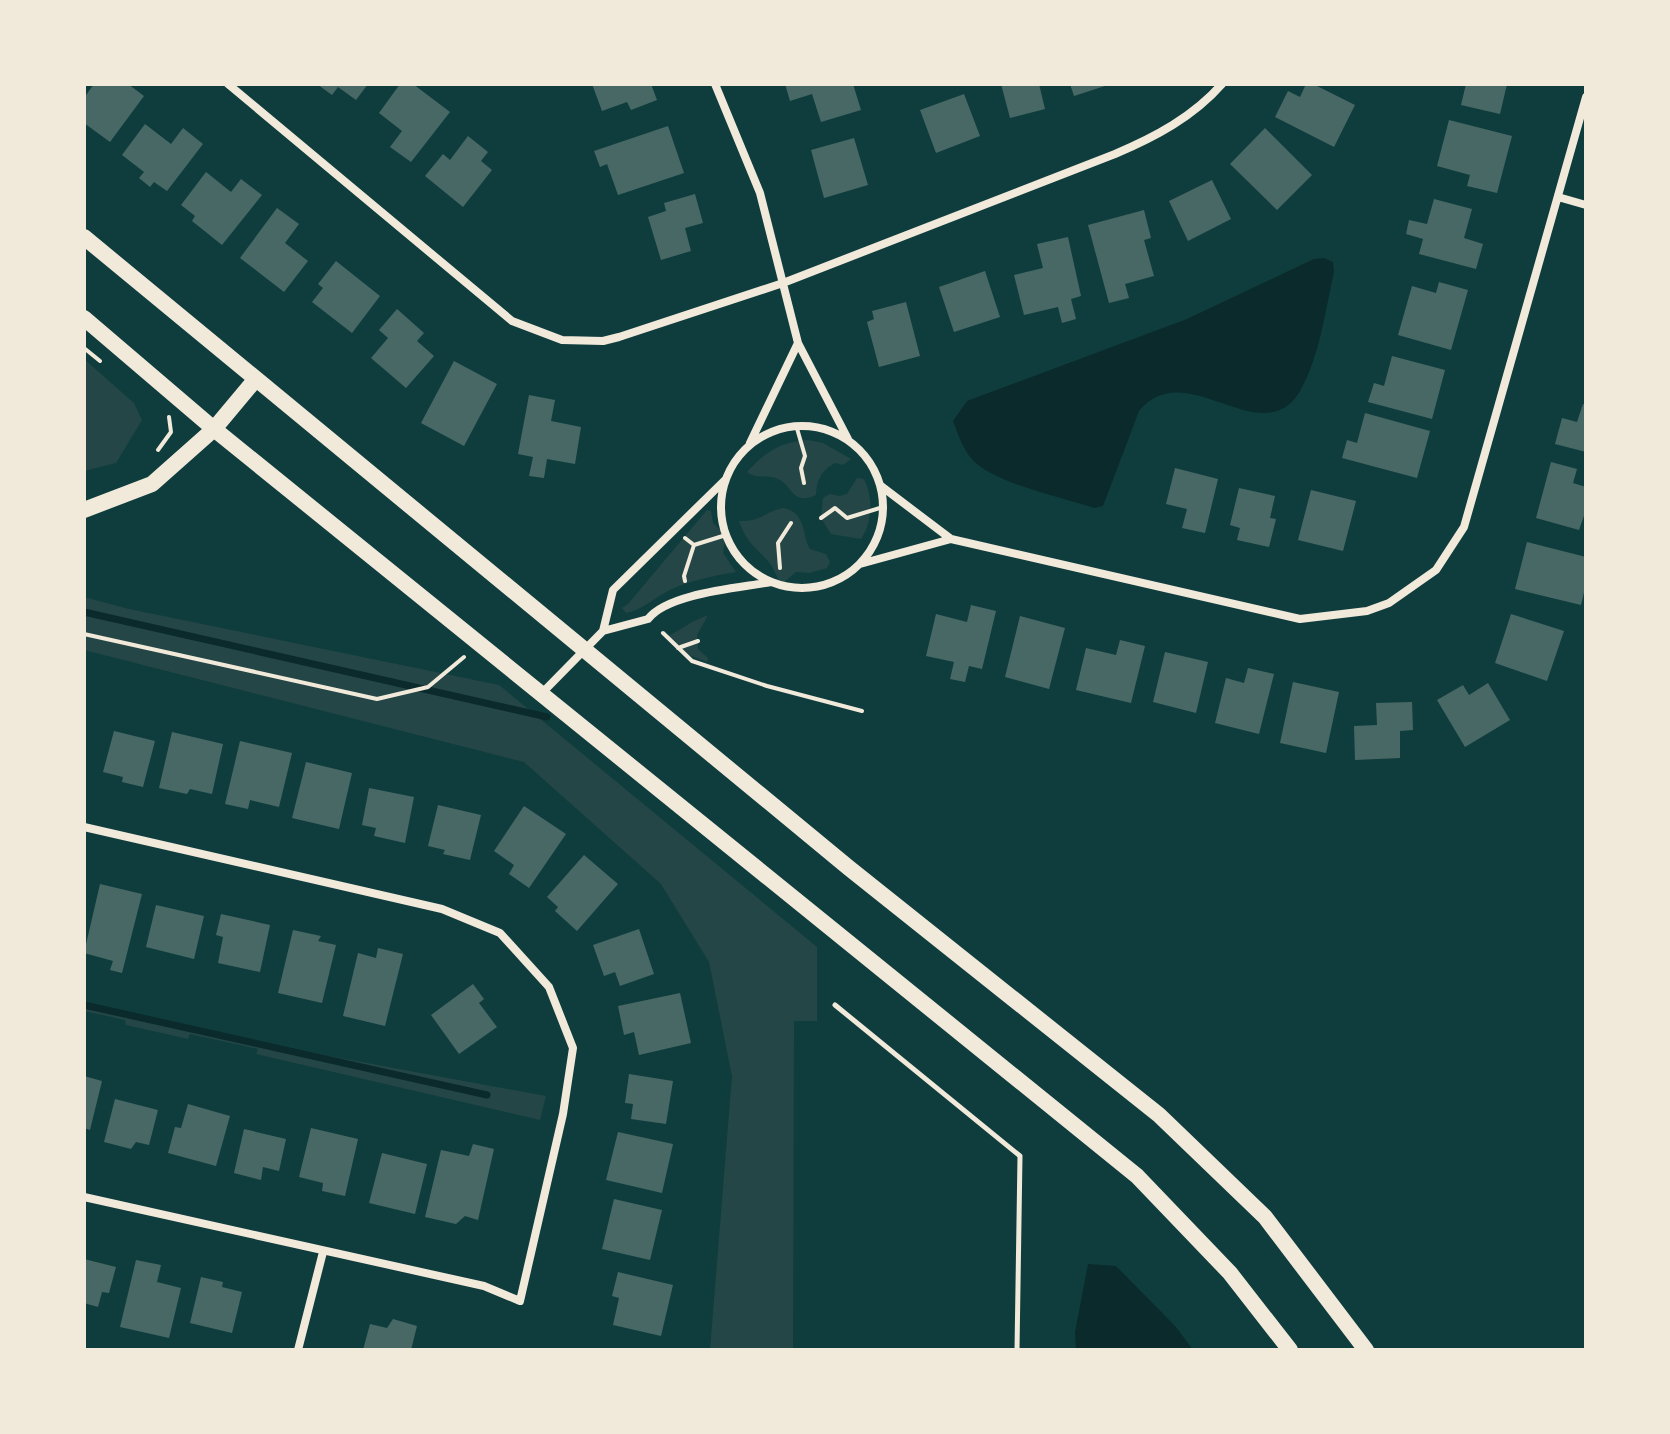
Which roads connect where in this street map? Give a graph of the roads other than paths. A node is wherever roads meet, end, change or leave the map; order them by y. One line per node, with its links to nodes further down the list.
1 (228, 84): 8 (street)
2 (715, 84): 8 (street)
3 (1222, 84): 8 (street)
4 (1586, 97): 5 (street)
5 (1558, 197): 6 (street); 18 (street)
6 (1586, 205)
7 (84, 237): 11 (main road)
8 (783, 283): 10 (street)
9 (84, 318): 12 (main road)
10 (798, 343): 13 (street); 14 (street)
11 (255, 380): 12 (main road); 22 (main road)
12 (214, 429): 17 (main road); 23 (main road)
13 (848, 440): 14 (street); 16 (street)
14 (749, 445): 15 (street)
15 (726, 480): 20 (street); 21 (street)
16 (881, 486): 18 (street); 19 (street)
17 (84, 510)
18 (951, 539): 19 (street)
19 (860, 564): 20 (street)
20 (771, 582): 21 (street)
21 (603, 631): 22 (street)
22 (584, 650): 23 (street); 31 (main road)
23 (542, 693): 30 (main road)
24 (84, 827): 27 (street)
25 (835, 1005): 29 (lane)
26 (84, 1197): 27 (street)
27 (323, 1252): 28 (street)
28 (298, 1350)
29 (1017, 1350)
30 (1290, 1350)
31 (1366, 1350)

